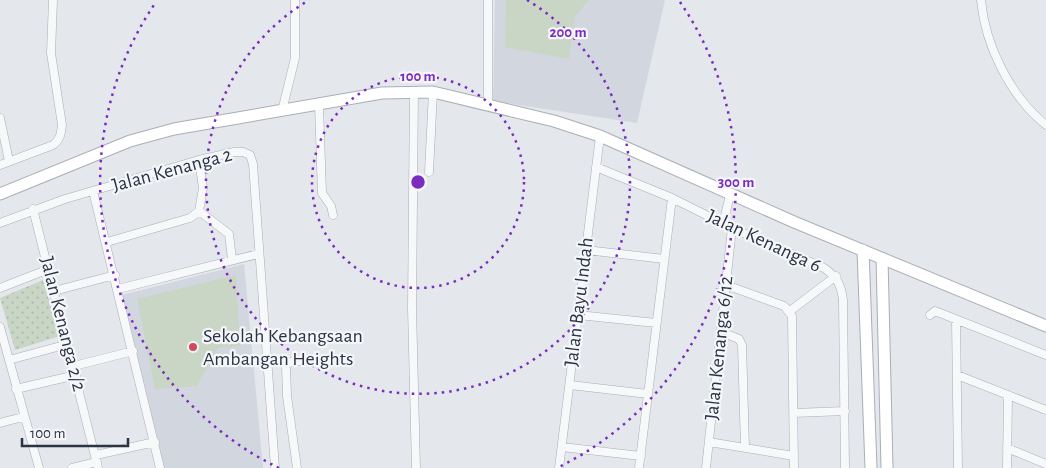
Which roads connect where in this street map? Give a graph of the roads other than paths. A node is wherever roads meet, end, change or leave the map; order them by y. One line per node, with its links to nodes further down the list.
1 (53, 0): 14 (street)
2 (295, 0): 9 (street)
3 (488, 0): 7 (street)
4 (981, 0): 11 (street)
5 (414, 91): 6 (main road); 8 (main road); 81 (street)
6 (433, 92): 7 (main road); 17 (street)
7 (488, 104): 12 (main road)
8 (319, 105): 9 (main road); 24 (street)
9 (282, 111): 19 (main road)
10 (0, 118): 14 (street)
11 (1046, 125)
12 (600, 136): 16 (street, Jalan Bayu Indah); 20 (main road)
13 (199, 160): 18 (street, Jalan Kenanga 2); 23 (street); 31 (street, Jalan Kenanga 2)
14 (10, 162): 15 (street)
15 (0, 165)
16 (596, 167): 21 (street, Jalan Kenanga 6); 29 (street, Jalan Bayu Indah)
17 (428, 172)
18 (93, 191): 22 (street, Jalan Kenanga 2); 28 (street)
19 (0, 194)
20 (730, 195): 26 (street); 30 (main road)
21 (672, 198): 26 (street, Jalan Kenanga 6); 34 (street)
22 (33, 210): 25 (street, Jalan Kenanga 2); 35 (street, Jalan Kenanga 2/2)
23 (199, 211): 28 (street); 33 (street)
24 (333, 215)
25 (0, 223)
26 (724, 224): 27 (street, Jalan Kenanga 6)
27 (732, 228): 37 (street, Jalan Kenanga 6); 38 (street, Jalan Kenanga 6/12)
28 (107, 242): 36 (street)
29 (586, 250): 34 (street); 43 (street, Jalan Bayu Indah)
30 (863, 250): 32 (main road); 87 (main road)
31 (258, 254): 33 (street); 79 (street)
32 (882, 258): 47 (main road); 88 (main road)
33 (232, 259): 40 (street)
34 (664, 259): 46 (street)
35 (49, 269): 39 (street); 41 (street, Jalan Kenanga 2/2)
36 (115, 275): 40 (street); 41 (street)
37 (836, 276): 42 (street); 63 (street, Jalan Kenanga 6)
38 (726, 285): 42 (street); 49 (street, Jalan Kenanga 6/12)
39 (0, 288)
40 (118, 289): 51 (street)
41 (54, 291): 50 (street, Jalan Kenanga 2/2)
42 (790, 310): 64 (street)
43 (578, 315): 46 (street); 58 (street, Jalan Bayu Indah)
44 (930, 315): 45 (street)
45 (956, 320): 52 (street); 57 (street)
46 (656, 323): 60 (street)
47 (1046, 326)
48 (0, 331): 53 (street)
49 (720, 332): 68 (street, Jalan Kenanga 6/12); 70 (street)
50 (68, 344): 53 (street); 55 (street, Jalan Kenanga 2/2)
51 (132, 351): 55 (street); 67 (street)
52 (1046, 355)
53 (8, 360): 59 (street)
54 (313, 360): 80 (street)
55 (74, 366): 56 (street, Jalan Kenanga 2/2)
56 (76, 375): 59 (street); 74 (street, Jalan Kenanga 2/2)
57 (957, 375): 61 (street); 89 (street)
58 (570, 385): 60 (street); 69 (street, Jalan Bayu Indah)
59 (16, 389): 65 (street)
60 (648, 394): 72 (street)
61 (1008, 395): 62 (street); 71 (street)
62 (1046, 410)
63 (845, 411): 64 (street); 86 (street, Jalan Kenanga 6)
64 (794, 413): 73 (street)
65 (23, 417): 66 (street); 76 (street)
66 (0, 423)
67 (155, 442): 74 (street); 78 (street)
68 (709, 442): 70 (street); 84 (street, Jalan Kenanga 6/12)
69 (562, 447): 72 (street); 82 (street, Jalan Bayu Indah)
70 (745, 448): 73 (street)
71 (1007, 448): 75 (street); 90 (street)
72 (641, 456): 83 (street)
73 (794, 456): 85 (street)
74 (97, 462): 77 (street)
75 (1046, 464)
76 (39, 468)
77 (72, 468)
78 (160, 468)
79 (275, 468)
80 (297, 468)
81 (416, 468)
82 (559, 468)
83 (639, 468)
84 (706, 468)
85 (794, 468)
86 (845, 468)
87 (871, 468)
88 (887, 468)
89 (958, 468)
90 (1007, 468)

